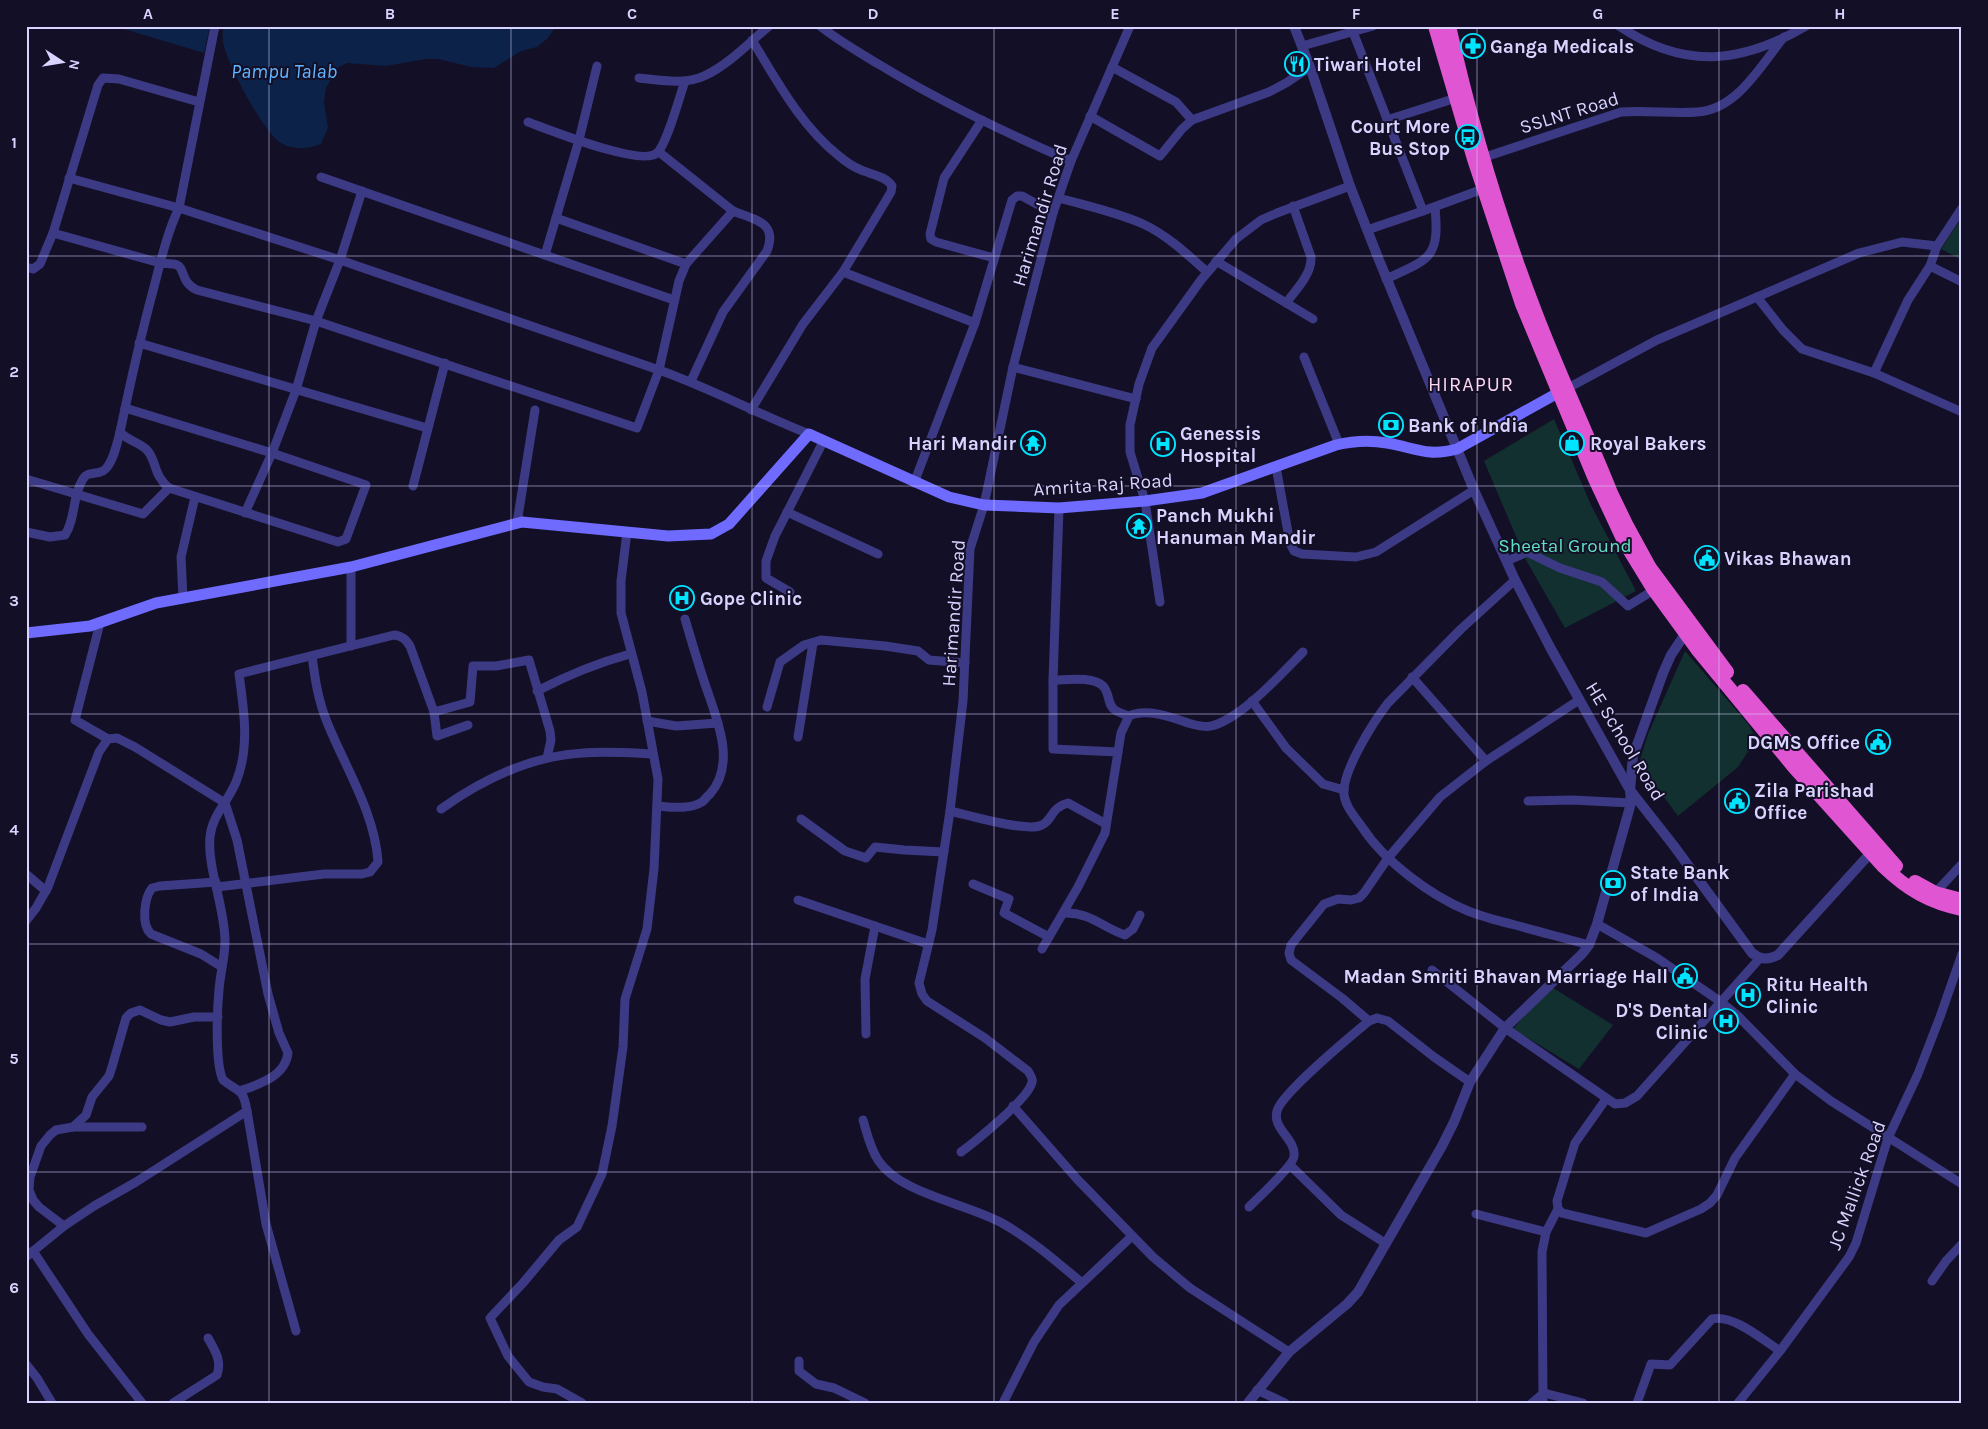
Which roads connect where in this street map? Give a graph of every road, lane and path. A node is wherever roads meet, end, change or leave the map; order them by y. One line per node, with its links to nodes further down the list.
1 (215, 26): 21 (street)
2 (770, 26): 13 (street)
3 (820, 26): 23 (street)
4 (1130, 26): 17 (street, Harimandir Road)
5 (1294, 26): 14 (street, HE School Road)
6 (1373, 26): 11 (street)
7 (1435, 26): 20 (highway)
8 (1449, 26): 29 (highway)
9 (1806, 26): 12 (street)
10 (1625, 28): 12 (street)
11 (1353, 32): 14 (street); 25 (street)
12 (1784, 37): 29 (street, SSLNT Road)
13 (752, 40): 19 (street); 56 (street)
14 (1302, 46): 16 (street, HE School Road)
15 (597, 66): 27 (street)
16 (1310, 66): 24 (street); 33 (street, HE School Road)
17 (1112, 67): 22 (street, Harimandir Road); 24 (street)
18 (639, 78): 19 (street)
19 (684, 81): 28 (street)
20 (1456, 98): 25 (street); 29 (highway)
21 (199, 102): 32 (street); 39 (street)
22 (1090, 116): 24 (street); 30 (street, Harimandir Road)
23 (982, 120): 30 (street); 49 (street)
24 (1192, 120)
25 (1387, 120): 42 (street)
26 (528, 122): 27 (street)
27 (579, 140): 28 (street); 44 (street)
28 (659, 152): 41 (street)
29 (1479, 159): 34 (highway); 74 (highway)
30 (1071, 161): 36 (street, Harimandir Road)
31 (321, 177): 35 (street)
32 (69, 178): 39 (street); 46 (street)
33 (1350, 186): 37 (street); 45 (street, HE School Road)
34 (1483, 189): 38 (street); 74 (highway)
35 (362, 191): 48 (street); 50 (street)
36 (1059, 198): 43 (street, Harimandir Road); 57 (street)
37 (1293, 206): 51 (street); 62 (street)
38 (1435, 207): 42 (street); 58 (street)
39 (179, 208): 50 (street); 52 (street)
40 (1962, 208): 47 (street)
41 (733, 210): 53 (street); 72 (street)
42 (1424, 211): 45 (street)
43 (1053, 213): 49 (street); 69 (street, Harimandir Road)
44 (556, 218): 48 (street); 53 (street)
45 (1367, 230): 58 (street, HE School Road)
46 (53, 233): 52 (street); 55 (street)
47 (1937, 246): 54 (street); 60 (street)
48 (545, 255): 61 (street)
49 (994, 258): 65 (street)
50 (340, 260): 64 (street); 70 (street)
51 (1216, 261): 57 (street); 62 (street)
52 (160, 263): 64 (street); 66 (street)
53 (686, 264): 61 (street)
54 (1930, 266): 59 (street); 71 (street)
55 (26, 267)
56 (843, 272): 65 (street); 78 (street)
57 (1207, 272): 75 (street)
58 (1386, 279): 85 (street, HE School Road)
59 (1962, 282)
60 (1757, 297): 71 (street); 74 (street)
61 (674, 300): 70 (street)
62 (1286, 303): 63 (street)
63 (1313, 319)
64 (316, 321): 68 (street); 73 (street)
65 (975, 323): 89 (street)
66 (139, 343): 73 (street); 76 (street)
67 (1304, 357): 84 (street)
68 (445, 363): 70 (street); 80 (street)
69 (1013, 367): 75 (street); 96 (street, Harimandir Road)
70 (659, 370): 72 (street)
71 (1874, 373): 79 (street)
72 (691, 381): 78 (street)
73 (296, 390): 80 (street); 86 (street)
74 (1564, 390): 85 (main road, Amrita Raj Road); 107 (highway); 113 (highway)
75 (1136, 399): 95 (street)
76 (125, 408): 81 (street); 86 (street)
77 (535, 410): 100 (street)
78 (751, 410): 82 (street)
79 (1962, 412)
80 (427, 428): 90 (street)
81 (120, 432): 91 (street); 93 (street)
82 (809, 434): 83 (main road, Amrita Raj Road); 102 (main road)
83 (824, 440): 89 (main road, Amrita Raj Road); 98 (street)
84 (1339, 444): 85 (main road, Amrita Raj Road); 87 (main road, Amrita Raj Road)
85 (1457, 449): 92 (street, HE School Road)
86 (272, 453): 99 (street); 99 (street)
87 (1276, 467): 92 (street); 95 (main road, Amrita Raj Road)
88 (26, 479): 93 (street)
89 (914, 483): 96 (main road, Amrita Raj Road)
90 (413, 486)
91 (169, 488): 93 (street); 94 (street)
92 (1474, 490): 104 (street, HE School Road)
93 (78, 494): 101 (street)
94 (196, 497): 99 (street); 109 (street)
95 (1145, 501): 97 (main road, Amrita Raj Road); 110 (street)
96 (984, 505): 97 (main road, Amrita Raj Road); 120 (street, Harimandir Road)
97 (1059, 508): 122 (street)
98 (787, 512): 103 (street); 108 (street)
99 (245, 513)
100 (517, 523): 102 (main road); 105 (main road)
101 (26, 532)
102 (627, 532): 118 (street)
103 (878, 554)
104 (1506, 561): 106 (street, HE School Road); 107 (street)
105 (352, 567): 109 (main road); 116 (street)
106 (1515, 580): 121 (street); 124 (street, HE School Road)
107 (1654, 590): 113 (highway)
108 (790, 592)
109 (183, 598): 112 (main road)
110 (1160, 602)
111 (685, 619): 130 (street)
112 (100, 623): 114 (main road); 133 (street)
113 (1688, 629): 139 (street); 148 (highway)
114 (26, 633)
115 (813, 643): 120 (street); 126 (street); 132 (street)
116 (351, 646): 119 (street); 127 (street)
117 (1303, 652): 125 (street)
118 (630, 654): 123 (street); 129 (street)
119 (312, 656): 141 (street); 153 (street)
120 (965, 663): 145 (street, Harimandir Road)
121 (1412, 677): 137 (street); 138 (street)
122 (1053, 680): 128 (street); 134 (street)
123 (537, 691): 127 (street); 136 (street)
124 (1579, 700): 137 (street); 139 (street, HE School Road)
125 (1252, 701): 128 (street); 138 (street)
126 (767, 707)
127 (434, 712): 131 (street)
128 (1129, 716): 134 (street)
129 (647, 721): 130 (street); 135 (street)
130 (718, 723): 143 (street)
131 (468, 725)
132 (798, 737)
133 (108, 739): 141 (street); 156 (street)
134 (1118, 752): 147 (street)
135 (653, 754): 136 (street); 143 (street)
136 (547, 758): 144 (street)
137 (1486, 761): 150 (street)
138 (1344, 790): 150 (street)
139 (1630, 790): 142 (street); 171 (street, HE School Road)
140 (1528, 801): 142 (street)
141 (225, 803): 153 (street); 155 (street)
142 (1631, 803): 164 (street)
143 (657, 806): 214 (street)
144 (442, 809)
145 (950, 811): 147 (street); 149 (street, Harimandir Road)
146 (801, 819): 149 (street)
147 (1106, 824): 161 (street)
148 (1874, 849): 157 (highway); 160 (highway); 171 (street)
149 (944, 852): 167 (street, Harimandir Road)
150 (1388, 858): 168 (street); 176 (street)
151 (1962, 864): 157 (street)
152 (26, 874): 156 (street)
153 (246, 884): 155 (street); 181 (street)
154 (973, 884): 166 (street)
155 (217, 885): 172 (street); 172 (street)
156 (46, 891): 163 (street)
157 (1935, 893): 159 (highway)
158 (798, 900): 165 (street)
159 (1962, 900)
160 (1962, 909)
161 (1062, 913): 162 (street); 166 (street)
162 (1140, 915)
163 (26, 921)
164 (1597, 924): 168 (street); 174 (street)
165 (875, 926): 167 (street); 178 (street)
166 (1049, 937): 169 (street)
167 (928, 944): 183 (street, Harimandir Road)
168 (1589, 945): 177 (street)
169 (1042, 949)
170 (1962, 954): 188 (street, JC Mallick Road)
171 (1760, 958): 174 (street)
172 (222, 967): 175 (street)
173 (1432, 970): 177 (street)
174 (1721, 1002): 179 (street); 182 (street)
175 (218, 1017): 181 (street); 187 (street)
176 (1369, 1021): 180 (street); 190 (street)
177 (1504, 1028): 180 (street); 182 (street)
178 (866, 1034)
179 (1795, 1074): 188 (street); 193 (street)
180 (1470, 1082): 198 (street)
181 (240, 1091): 184 (street)
182 (1606, 1099): 193 (street)
183 (1013, 1106): 189 (street); 197 (street)
184 (247, 1111): 195 (street); 203 (street)
185 (863, 1120): 202 (street)
186 (142, 1126): 187 (street)
187 (73, 1127): 195 (street)
188 (1888, 1138): 191 (street); 205 (street, JC Mallick Road)
189 (961, 1152)
190 (1290, 1165): 192 (street); 198 (street)
191 (1962, 1184)
192 (1249, 1206)
193 (1558, 1209): 196 (street)
194 (1476, 1214): 196 (street)
195 (64, 1226): 200 (street)
196 (1546, 1232): 210 (street)
197 (1131, 1237): 202 (street); 206 (street)
198 (1385, 1243): 206 (street)
199 (1962, 1244): 201 (street)
200 (30, 1254): 212 (street)
201 (1932, 1282)
202 (1082, 1283): 216 (street)
203 (296, 1331)
204 (208, 1338): 213 (street)
205 (1780, 1351): 222 (street); 223 (street, JC Mallick Road)
206 (1289, 1352): 209 (street)
207 (798, 1361): 215 (street)
208 (28, 1369): 211 (street)
209 (1257, 1390): 217 (street); 218 (street)
210 (1544, 1393): 219 (street); 220 (street); 221 (street)
211 (52, 1403)
212 (142, 1403)
213 (173, 1403)
214 (582, 1403)
215 (864, 1403)
216 (1003, 1403)
217 (1248, 1403)
218 (1285, 1403)
219 (1532, 1403)
220 (1543, 1403)
221 (1583, 1403)
222 (1637, 1403)
223 (1738, 1403)

